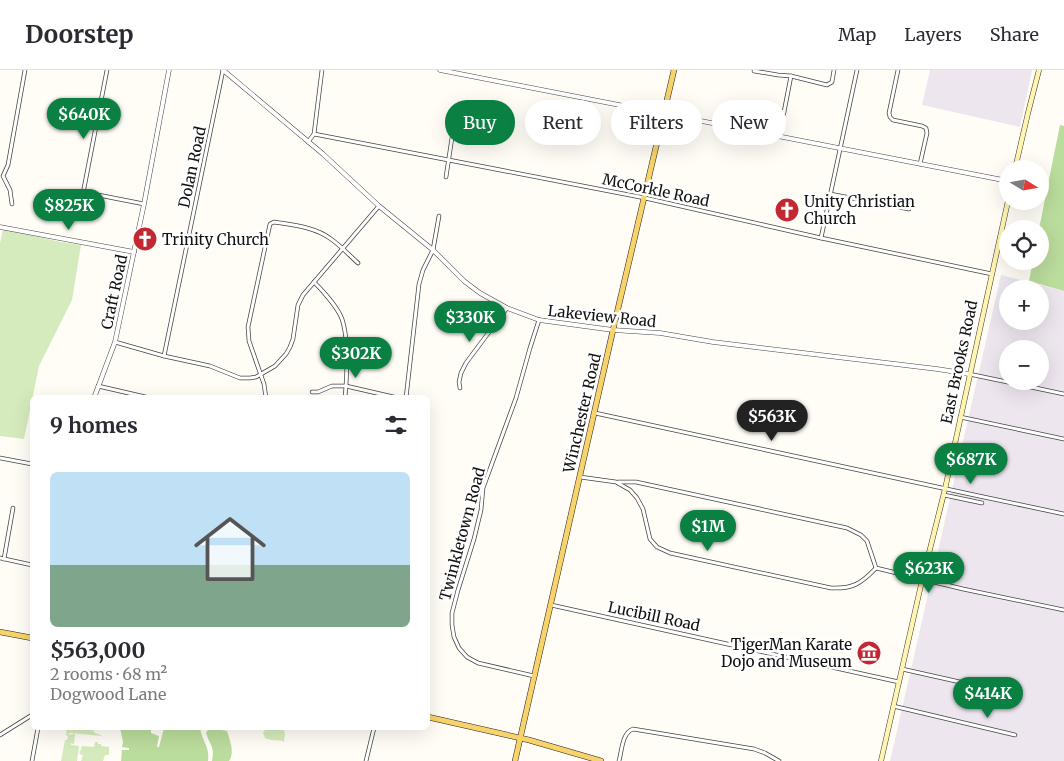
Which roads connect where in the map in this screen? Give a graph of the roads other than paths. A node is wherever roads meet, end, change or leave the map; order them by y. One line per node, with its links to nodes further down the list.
1 (26, 70): 29 (street)
2 (108, 70): 32 (street)
3 (170, 70): 36 (street, Craft Road)
4 (223, 70): 22 (street, Lakeview Road); 54 (street, Dolan Road)
5 (322, 70): 20 (street)
6 (440, 70): 19 (street)
7 (674, 70): 17 (main road, Winchester Road)
8 (780, 70): 15 (street)
9 (834, 70): 16 (street)
10 (857, 70): 25 (street)
11 (898, 70): 28 (street)
12 (1039, 70): 27 (main road)
13 (754, 71): 14 (street)
14 (765, 72): 15 (street)
15 (778, 75): 16 (street)
16 (791, 76): 18 (street)
17 (667, 100)
18 (786, 102)
19 (611, 104)
20 (314, 134): 22 (street); 26 (street, McCorkle Road)
21 (786, 138): 25 (street)
22 (308, 142): 37 (street, Lakeview Road)
23 (452, 145): 26 (street)
24 (657, 145): 34 (main road, Winchester Road)
25 (840, 148): 28 (street); 33 (street)
26 (449, 160): 30 (street); 34 (street, McCorkle Road)
27 (1017, 160)
28 (920, 164): 31 (street)
29 (1, 176): 35 (street)
30 (446, 177)
31 (999, 180)
32 (83, 192): 36 (street); 40 (street)
33 (830, 194): 38 (street); 43 (street)
34 (645, 198): 43 (street, McCorkle Road); 52 (main road, Winchester Road)
35 (12, 204)
36 (144, 204): 46 (street, Craft Road)
37 (379, 206): 44 (street); 45 (street, Lakeview Road)
38 (910, 210)
39 (1006, 210): 48 (main road, East Brooks Road)
40 (79, 214)
41 (439, 216): 45 (street)
42 (0, 227): 46 (street)
43 (821, 238): 48 (street, McCorkle Road)
44 (342, 249): 47 (street); 49 (street); 55 (street)
45 (433, 250): 50 (street, Lakeview Road); 67 (street)
46 (134, 252): 53 (street, Craft Road)
47 (358, 263)
48 (992, 274): 56 (main road, East Brooks Road)
49 (314, 282): 55 (street); 58 (street)
50 (507, 308): 51 (street, Lakeview Road); 59 (street)
51 (539, 320): 52 (street, Lakeview Road); 91 (street, Twinkletown Road)
52 (614, 330): 56 (street, Lakeview Road); 68 (main road, Winchester Road)
53 (115, 342): 54 (street); 57 (street, Craft Road)
54 (164, 356): 55 (street)
55 (261, 374): 64 (street)
56 (969, 374): 61 (street, Lakeview Road); 69 (main road, East Brooks Road)
57 (98, 386): 62 (street, Craft Road); 63 (street)
58 (346, 386): 60 (street); 65 (street); 66 (street)
59 (460, 388)
60 (312, 392)
61 (1064, 394)
62 (95, 395)
63 (137, 395)
64 (266, 395)
65 (345, 395)
66 (385, 395)
67 (406, 395)
68 (595, 413): 73 (main road, Winchester Road); 75 (street)
69 (960, 417): 70 (street); 75 (main road, East Brooks Road)
70 (1064, 439)
71 (0, 458): 72 (street)
72 (30, 464)
73 (580, 477): 74 (street); 86 (main road, Winchester Road)
74 (616, 482): 84 (street); 84 (street)
75 (945, 489): 76 (street); 77 (main road, East Brooks Road)
76 (955, 491): 78 (street); 81 (street)
77 (943, 494): 78 (street); 85 (main road, East Brooks Road)
78 (954, 497): 79 (street)
79 (982, 503)
80 (13, 508): 82 (street)
81 (1064, 514)
82 (2, 558): 83 (street)
83 (30, 564)
84 (876, 568): 85 (street)
85 (922, 580): 87 (street); 90 (main road, East Brooks Road)
86 (551, 605): 91 (main road, Winchester Road); 92 (street, Lucibill Road)
87 (1064, 610)
88 (0, 632): 89 (main road)
89 (30, 638)
90 (902, 669): 92 (main road, East Brooks Road); 93 (street)
91 (534, 676): 101 (main road, Winchester Road)
92 (899, 682): 94 (main road, East Brooks Road)
93 (1018, 695)
94 (893, 706): 100 (street); 108 (main road, East Brooks Road)
95 (30, 716): 99 (street)
96 (430, 717): 101 (main road)
97 (38, 730): 102 (street)
98 (374, 730): 103 (street)
99 (0, 734)
100 (1015, 735)
101 (520, 738): 104 (main road, Winchester Road); 105 (main road)
102 (32, 761)
103 (366, 761)
104 (515, 761)
105 (601, 761)
106 (619, 761): 107 (street)
107 (779, 761)
108 (881, 761)

